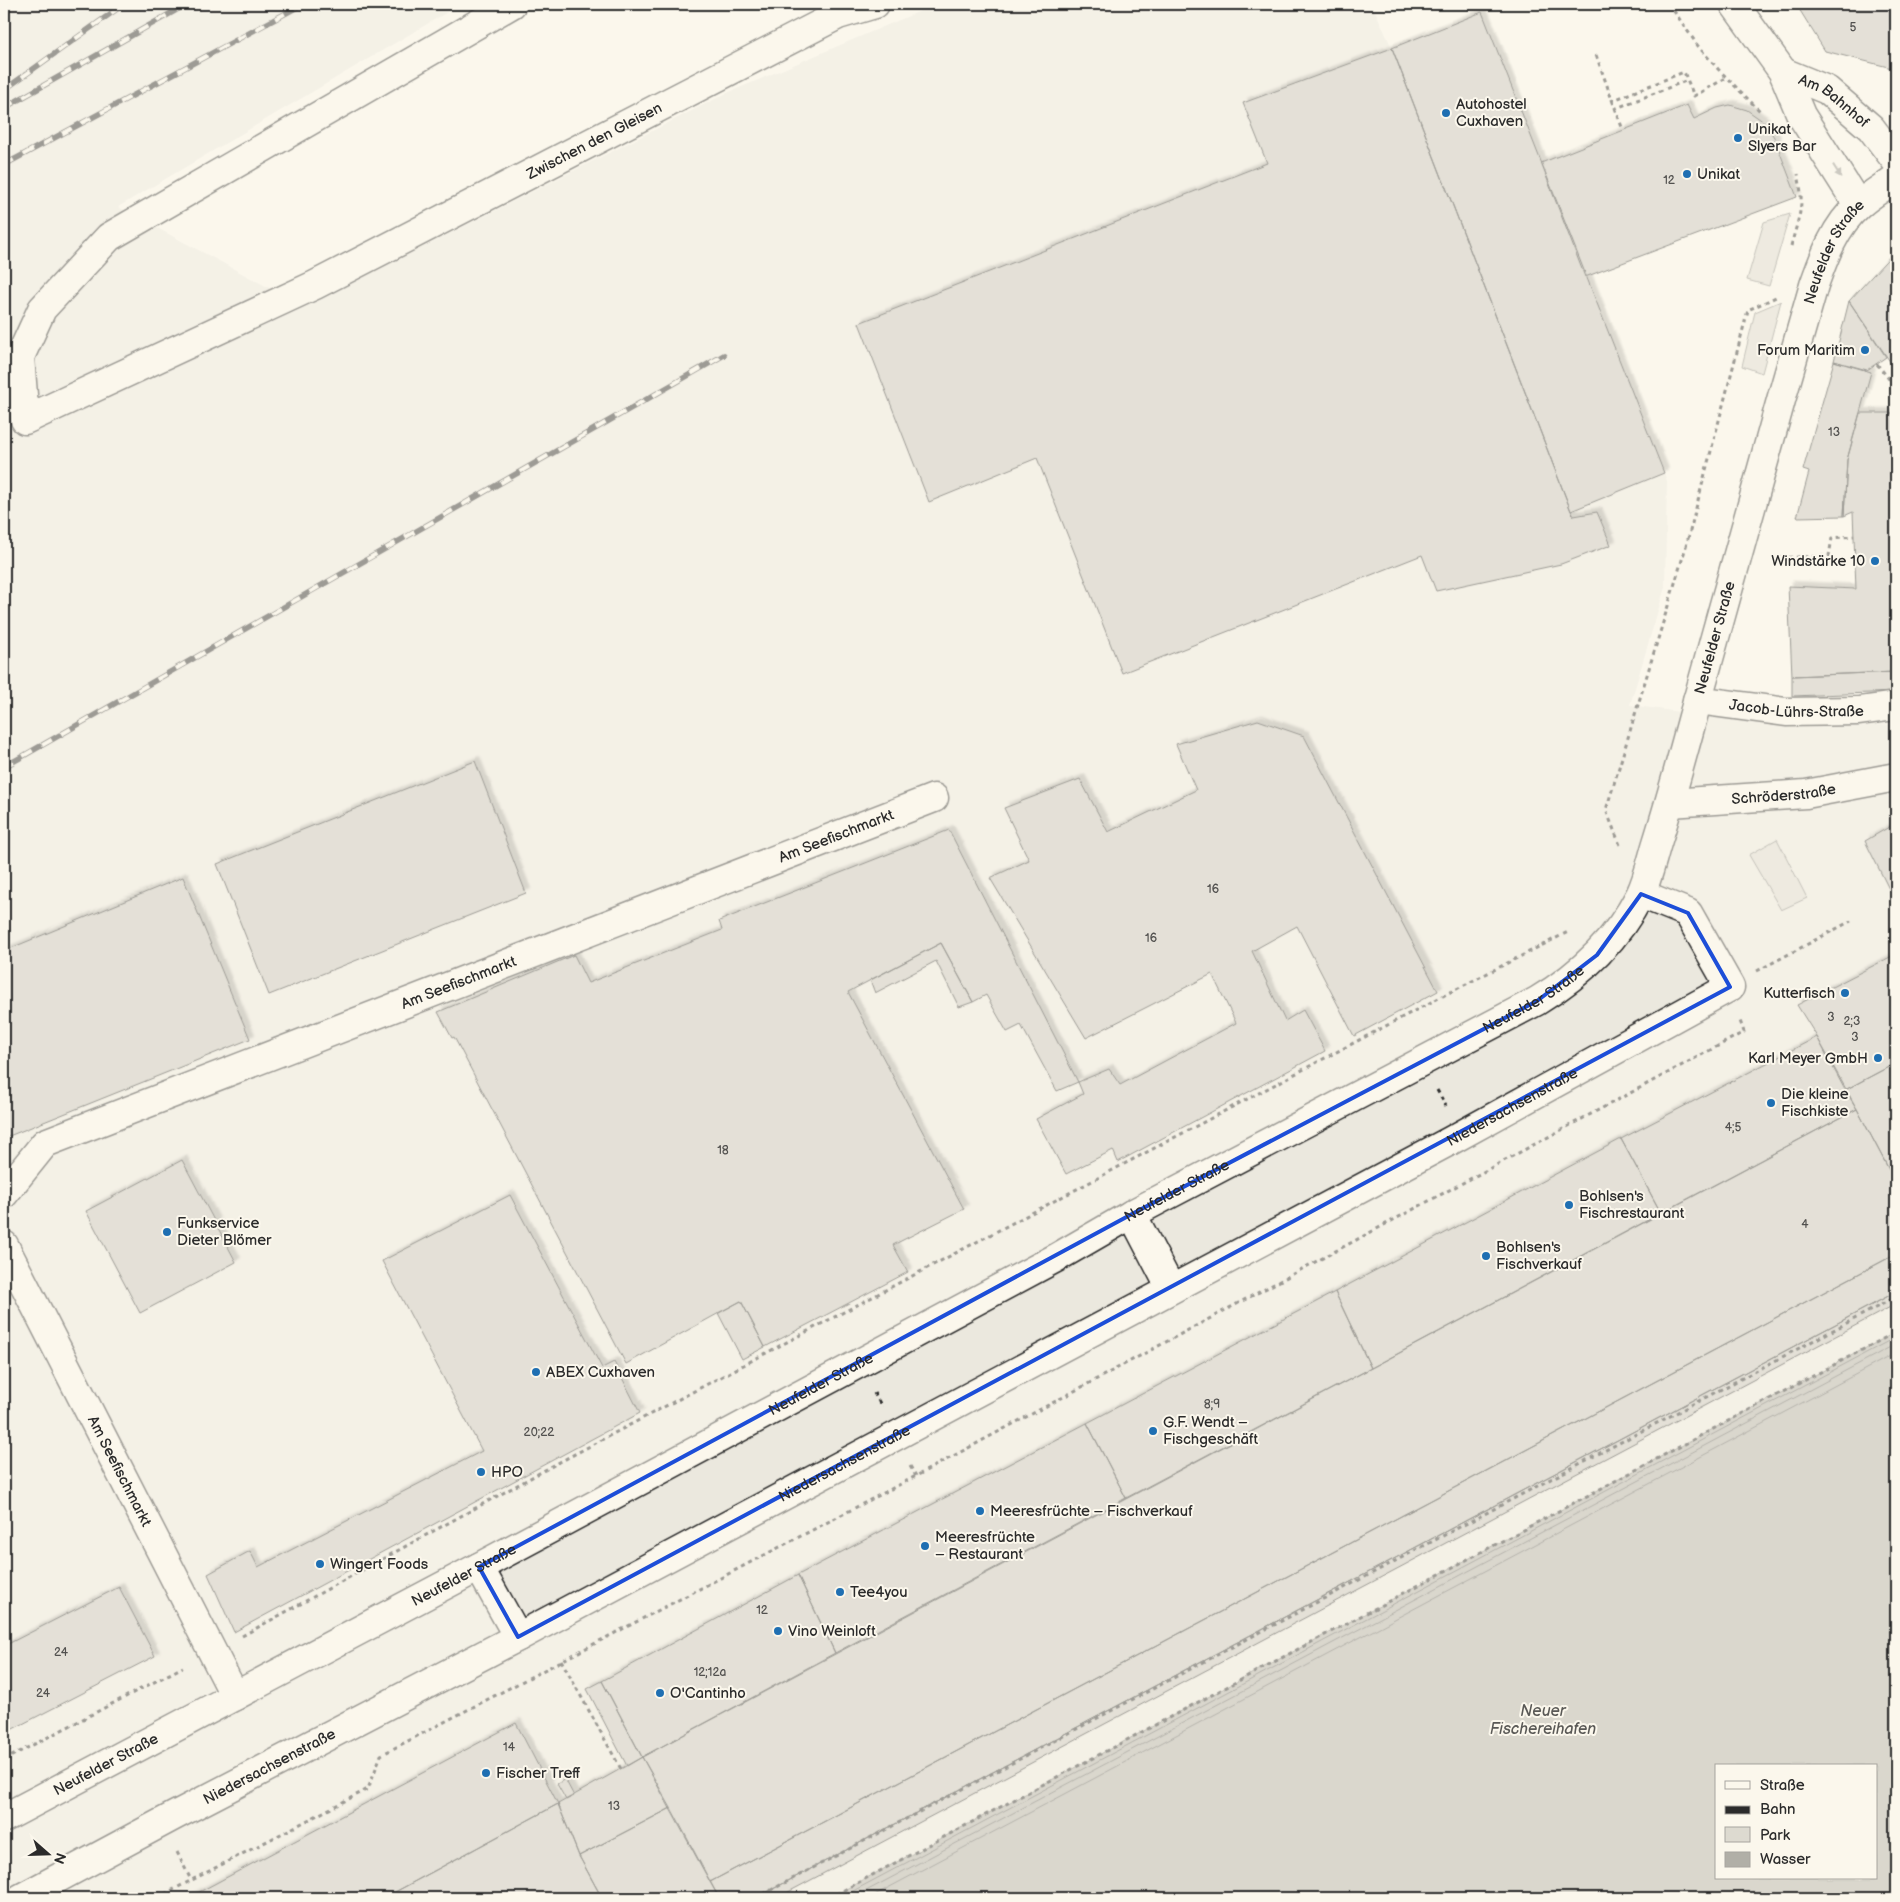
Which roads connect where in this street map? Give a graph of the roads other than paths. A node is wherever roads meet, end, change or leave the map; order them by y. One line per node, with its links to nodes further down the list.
1 (512, 4): 2 (street, Zwischen den Gleisen)
2 (876, 4)
3 (1734, 4): 4 (street, Am Bahnhof)
4 (1783, 72): 5 (street, Am Bahnhof); 7 (street, Am Bahnhof, one-way to 7)
5 (1896, 161)
6 (1896, 178): 7 (street, Neufelder Straße)
7 (1858, 205): 8 (street, Neufelder Straße)
8 (1698, 700): 9 (street, Jacob-Lührs-Straße); 12 (street, Neufelder Straße)
9 (1896, 706)
10 (1896, 777): 12 (street, Schröderstraße)
11 (934, 798): 14 (street, Am Seefischmarkt)
12 (1670, 803): 13 (street, Neufelder Straße)
13 (1641, 894): 15 (street, Neufelder Straße); 17 (street, Niedersachsenstraße)
14 (4, 1194)
15 (1132, 1214): 17 (street); 18 (street, Neufelder Straße)
16 (4, 1245): 20 (street, Am Seefischmarkt)
17 (1171, 1289): 19 (street, Niedersachsenstraße)
18 (479, 1567): 19 (street); 20 (street, Neufelder Straße)
19 (518, 1637): 22 (street, Niedersachsenstraße)
20 (235, 1696): 21 (street, Neufelder Straße)
21 (4, 1818)
22 (21, 1898)

